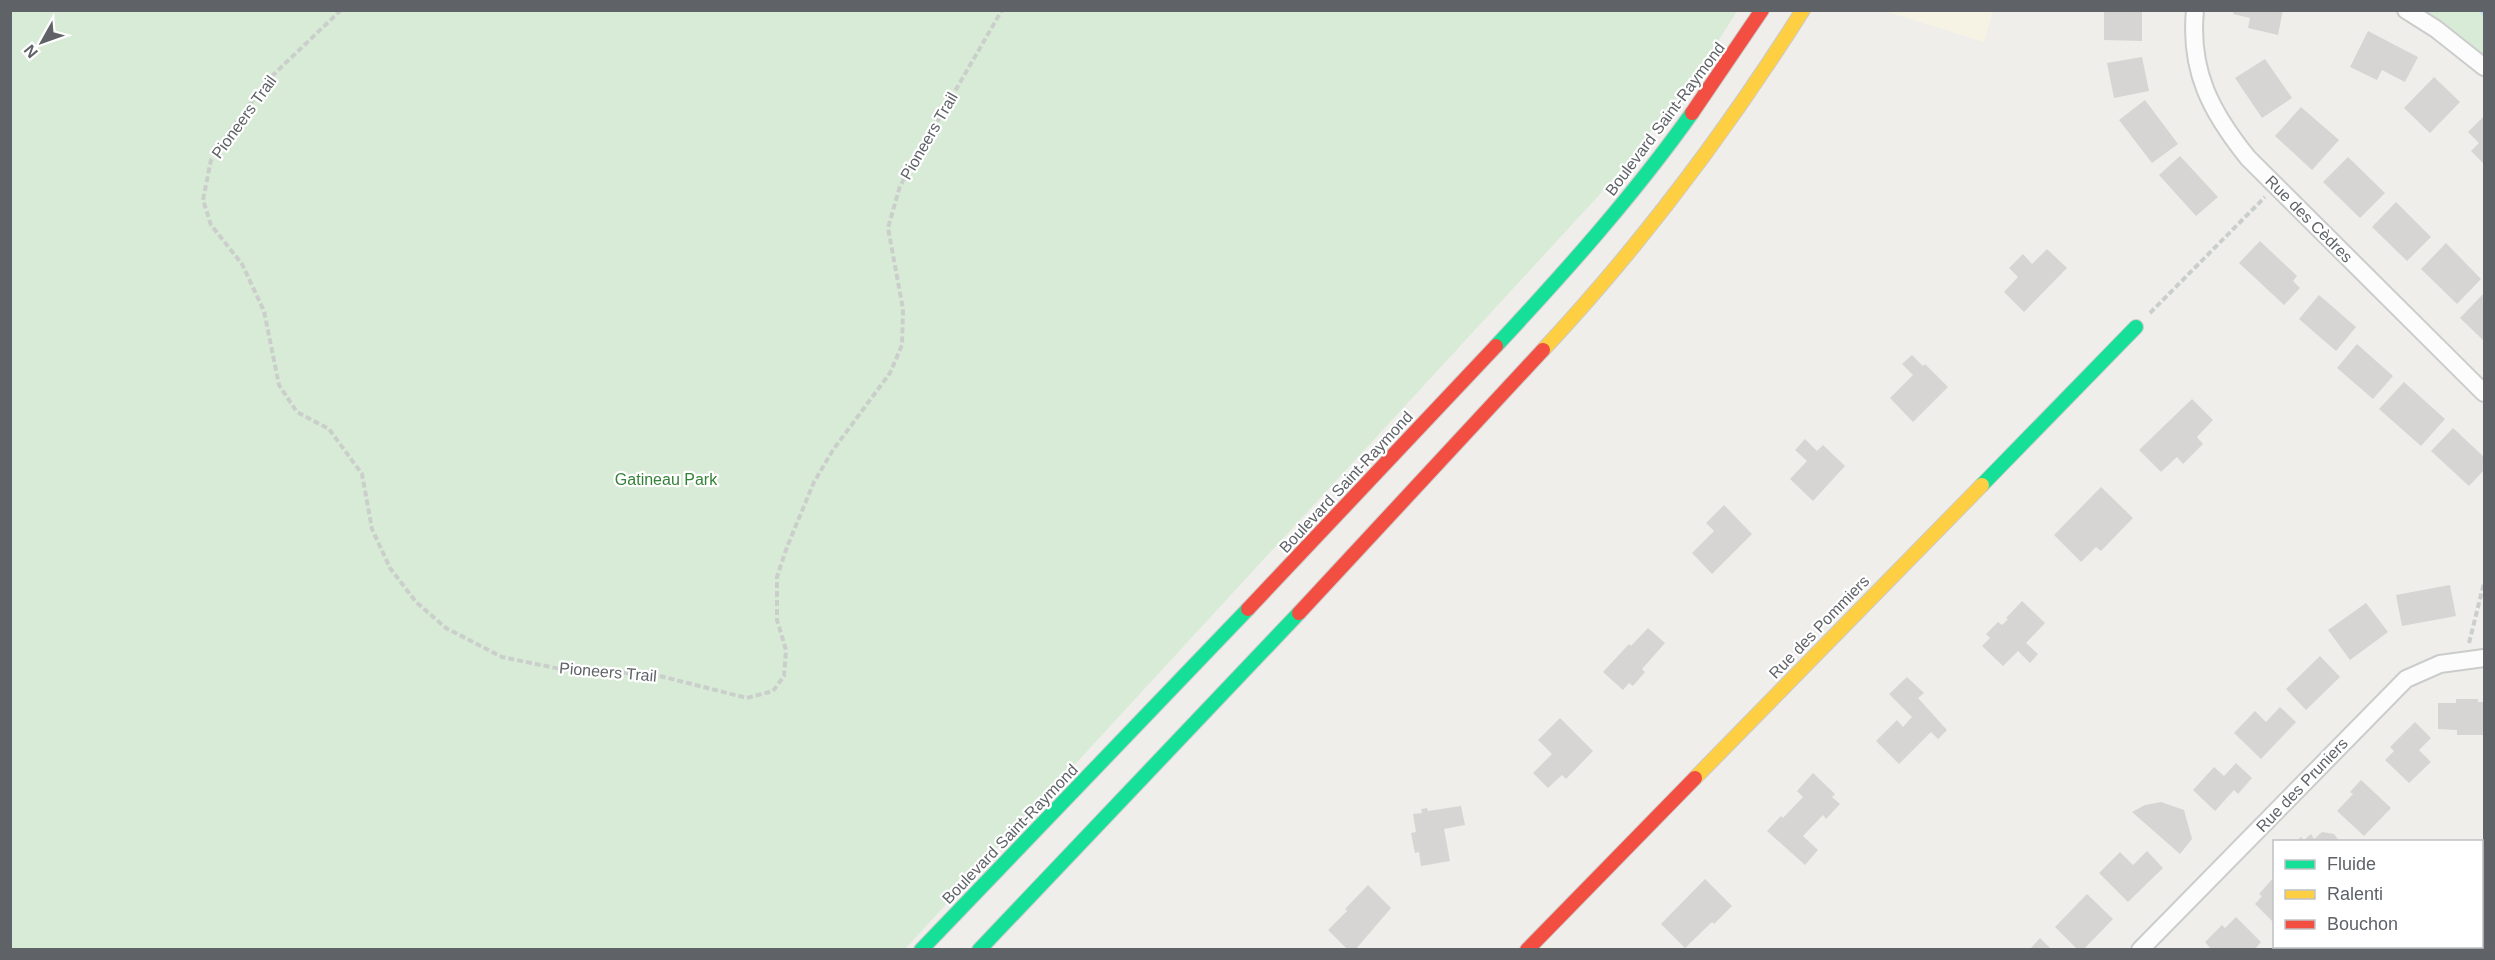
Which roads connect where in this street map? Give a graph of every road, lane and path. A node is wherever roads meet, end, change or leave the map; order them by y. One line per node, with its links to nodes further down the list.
1 (341, 10): 2 (path, Pioneers Trail)
2 (1002, 10)
3 (1762, 10): 14 (main road, Boulevard Saint-Raymond)
4 (1803, 10): 15 (main road)
5 (2195, 10): 8 (street, Rue des Cèdres)
6 (2406, 10): 7 (street)
7 (2484, 67)
8 (2276, 186): 9 (path); 10 (street, Rue des Cèdres)
9 (2136, 327): 16 (main road, Rue des Pommiers)
10 (2484, 393)
11 (2484, 583): 13 (path)
12 (2484, 658): 13 (street, Rue des Pruniers)
13 (2464, 659): 17 (street, Rue des Pruniers)
14 (921, 950)
15 (979, 950)
16 (1527, 950)
17 (2140, 950)

